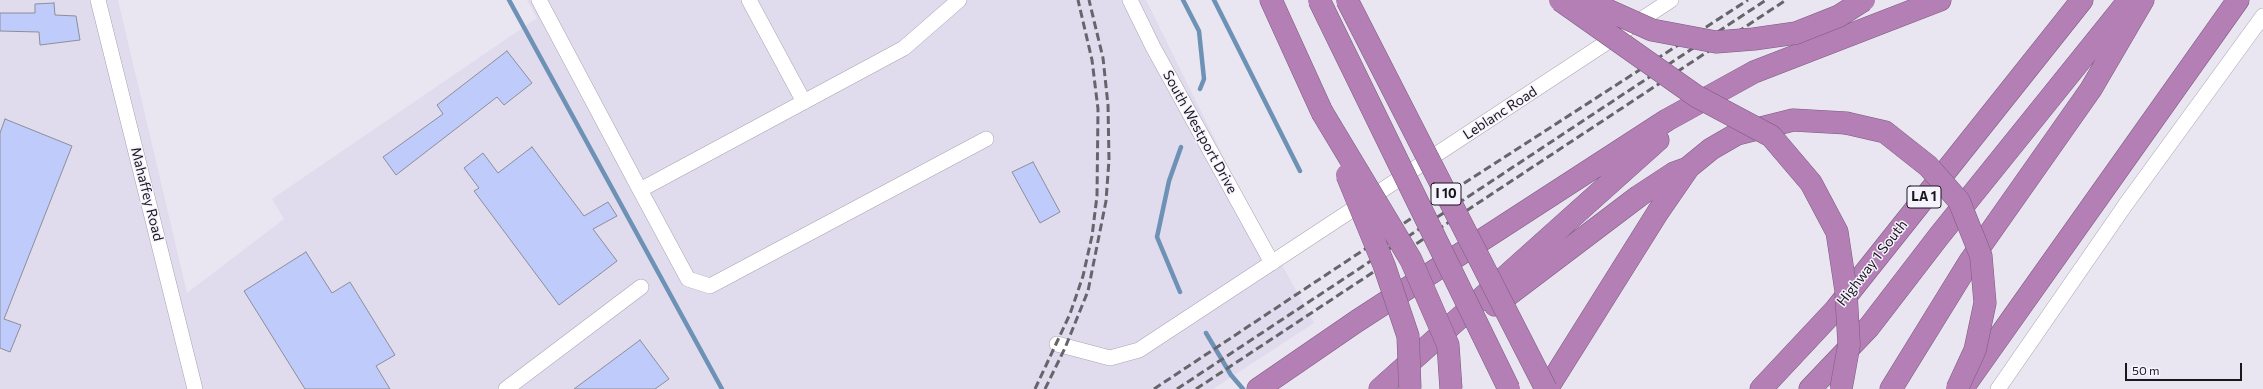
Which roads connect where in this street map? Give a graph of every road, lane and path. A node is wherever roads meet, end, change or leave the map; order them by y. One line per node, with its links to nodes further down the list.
1 (98, 0): 28 (street, Mahaffey Road)
2 (539, 0): 24 (street)
3 (749, 0): 20 (street)
4 (959, 0): 20 (street)
5 (1130, 0): 25 (street, South Westport Drive)
6 (1271, 0): 21 (highway)
7 (1320, 0): 35 (highway, I 10, bridge)
8 (1347, 0): 36 (highway, I 10, bridge)
9 (1560, 0): 39 (highway, bridge)
10 (1585, 0): 12 (highway, bridge)
11 (1671, 0): 25 (street, Leblanc Road)
12 (1864, 0)
13 (1940, 0): 19 (highway)
14 (2082, 0): 37 (highway, Highway 1 South / LA 1)
15 (2129, 0): 38 (highway, LA 1)
16 (2143, 0): 40 (highway)
17 (2238, 0): 42 (highway)
18 (2263, 16): 43 (street)
19 (1754, 72): 30 (highway); 31 (highway)
20 (804, 102): 24 (street)
21 (1322, 112): 33 (highway, bridge); 34 (highway, bridge)
22 (986, 139): 24 (street)
23 (1689, 167): 32 (highway); 36 (highway); 41 (highway, bridge)
24 (640, 190)
25 (1272, 263): 27 (street, Leblanc Road)
26 (641, 287): 29 (street)
27 (1057, 344)
28 (195, 389)
29 (506, 389)
30 (1258, 389)
31 (1380, 389)
32 (1384, 389)
33 (1410, 389)
34 (1451, 389)
35 (1510, 389)
36 (1546, 389)
37 (1761, 389)
38 (1810, 389)
39 (1841, 389)
40 (1891, 389)
41 (1957, 389)
42 (1962, 389)
43 (1998, 389)

